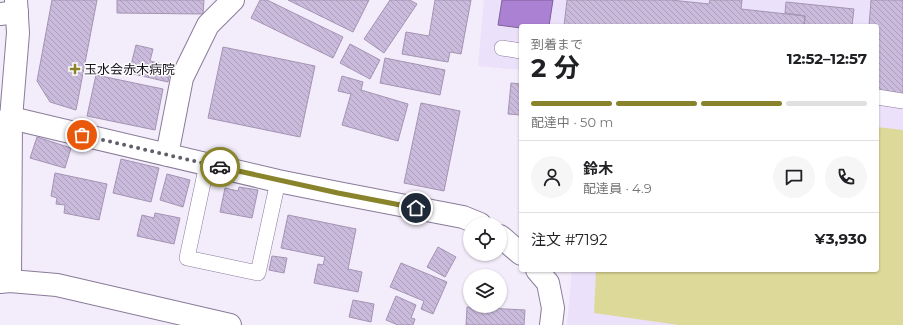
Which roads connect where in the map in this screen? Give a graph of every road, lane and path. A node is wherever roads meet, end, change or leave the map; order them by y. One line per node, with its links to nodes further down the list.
1 (233, 0): 8 (street)
2 (11, 8): 7 (street)
3 (502, 48): 4 (lane)
4 (519, 51)
5 (879, 97): 6 (lane)
6 (903, 101)
7 (6, 120): 8 (street); 15 (street)
8 (167, 155): 9 (street)
9 (207, 164): 10 (street); 10 (lane)
10 (278, 180): 11 (street)
11 (463, 217)
12 (507, 242): 13 (street)
13 (519, 252)
14 (539, 272): 17 (street)
15 (5, 281): 16 (street)
16 (230, 325)
17 (551, 325)

